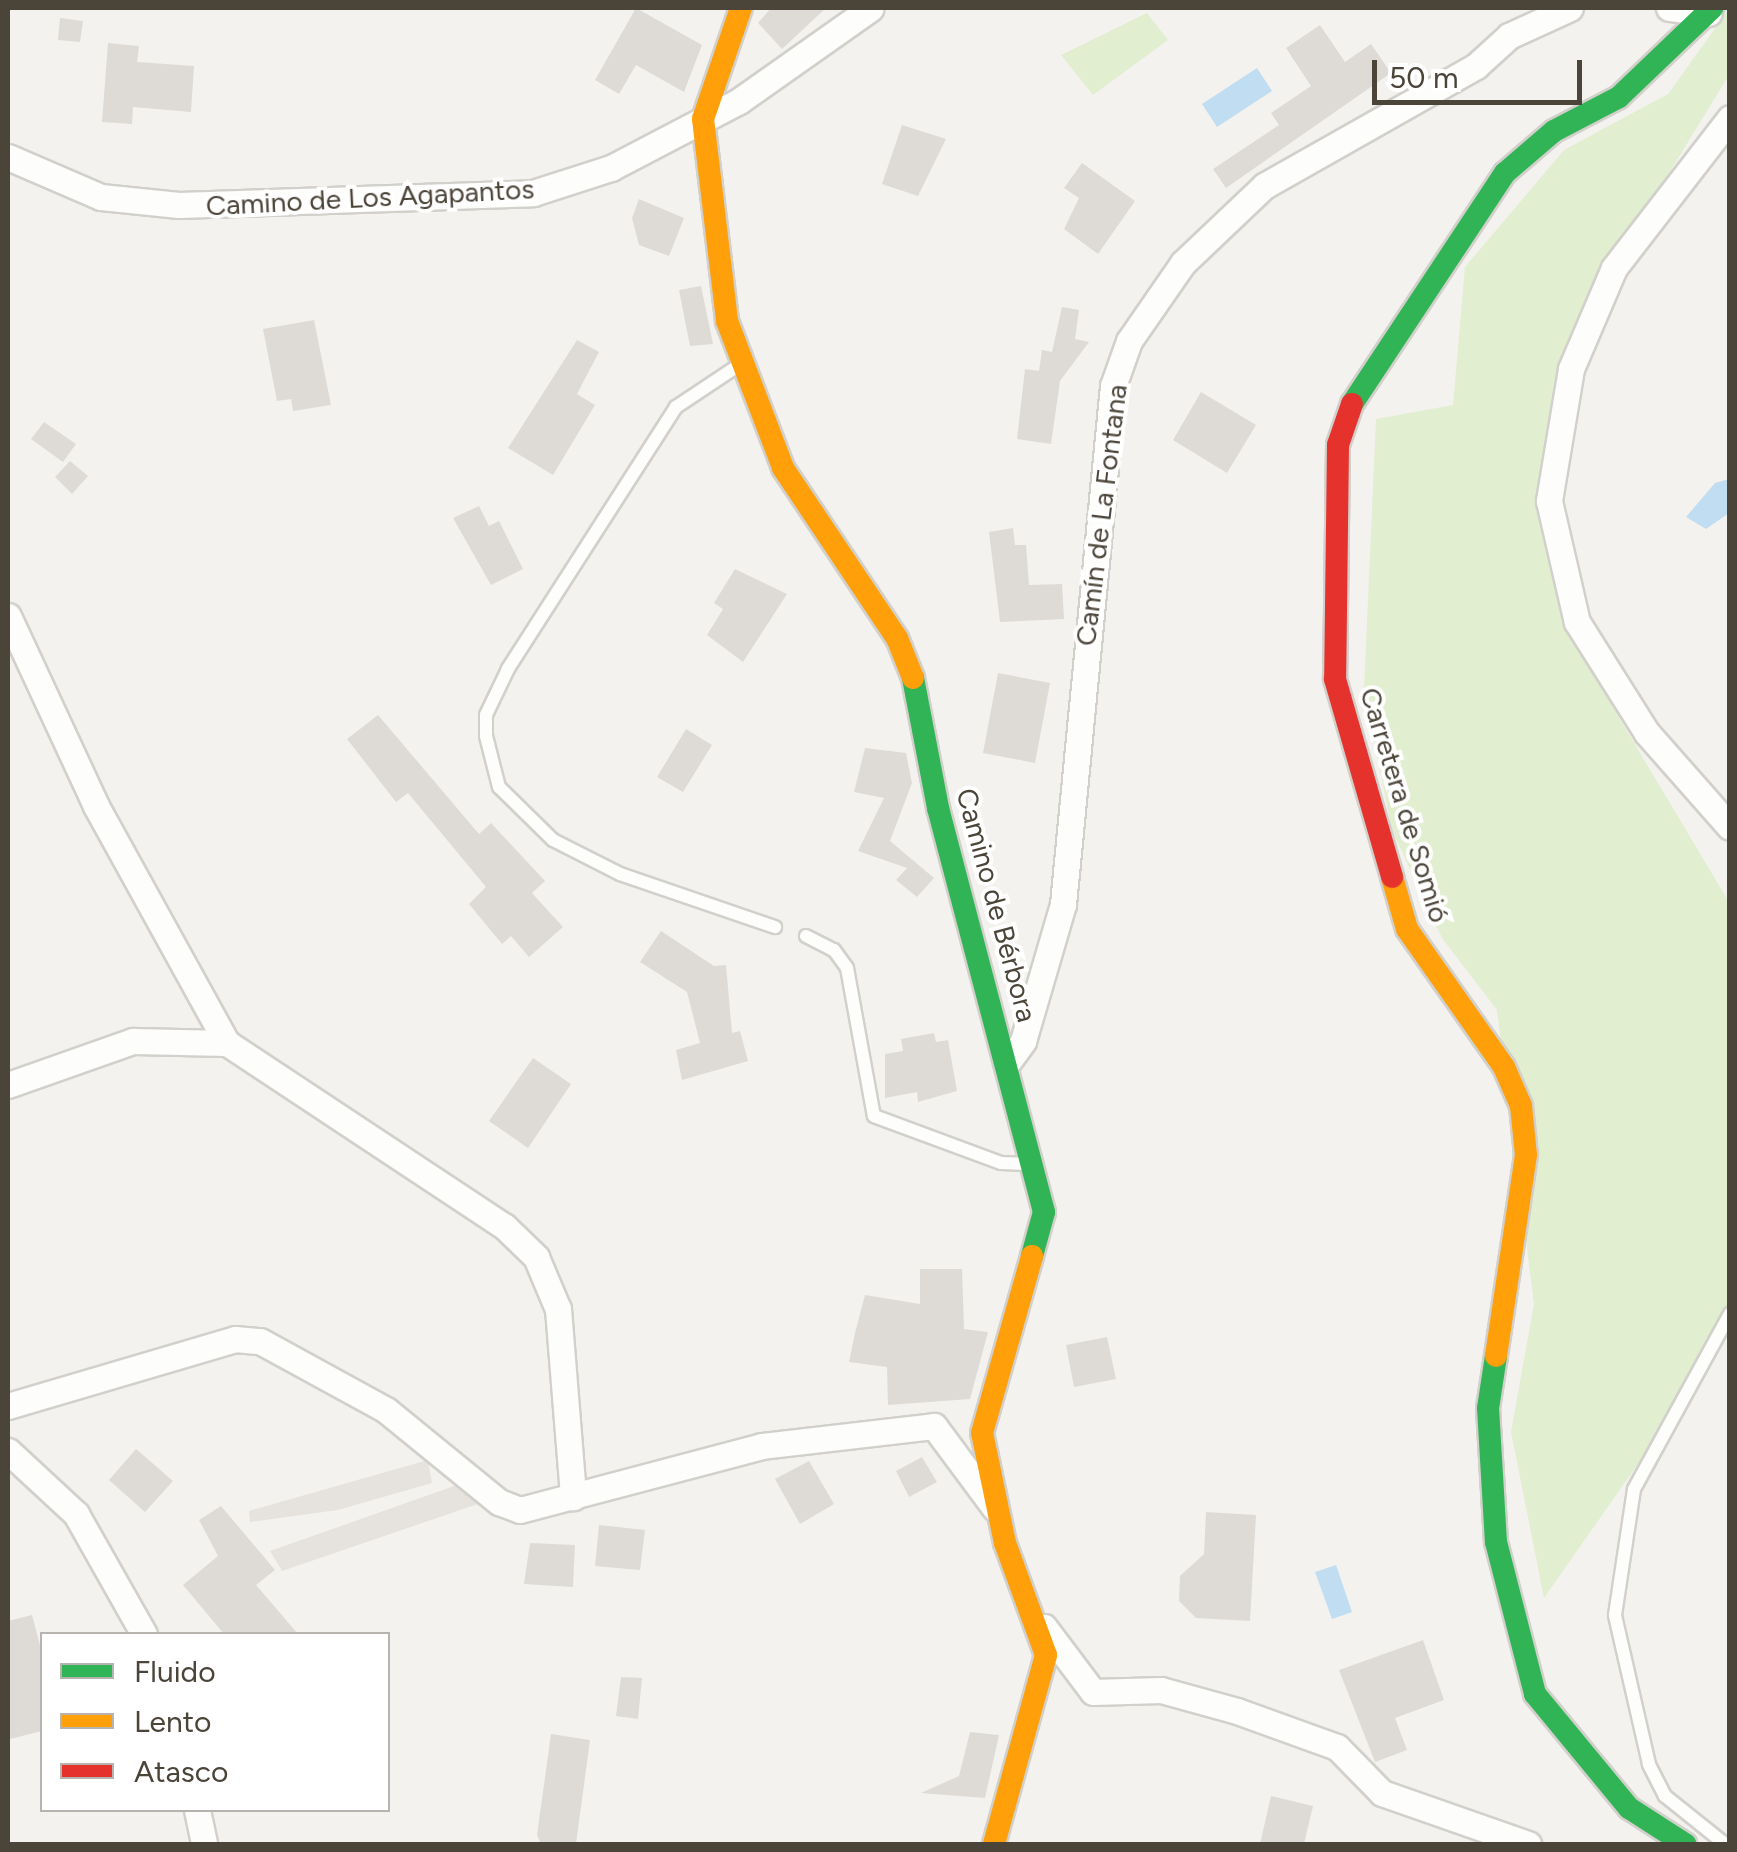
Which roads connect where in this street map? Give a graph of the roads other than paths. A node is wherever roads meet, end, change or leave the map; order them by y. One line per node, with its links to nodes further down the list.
1 (741, 8): 7 (street, Camino de Bérbora)
2 (871, 8): 7 (street, Camino de Los Agapantos)
3 (1570, 8): 15 (street, Camín de La Fontana)
4 (1669, 8): 5 (street)
5 (1710, 10): 29 (street, Carretera de Somió)
6 (1730, 118): 11 (street)
7 (703, 119): 8 (street, Camino de Los Agapantos); 9 (street, Camino de Bérbora)
8 (8, 156)
9 (741, 364): 12 (lane); 15 (street, Camino de Bérbora)
10 (8, 616): 14 (street)
11 (1730, 828)
12 (774, 927)
13 (806, 936): 17 (lane)
14 (227, 1043): 16 (street); 21 (street)
15 (1008, 1062): 17 (street, Camino de Bérbora)
16 (8, 1084)
17 (1030, 1164): 22 (street, Camino de Bérbora)
18 (1730, 1314): 30 (lane)
19 (8, 1406): 21 (street)
20 (8, 1451): 24 (street)
21 (573, 1497): 22 (street)
22 (998, 1512): 23 (street, Camino de Bérbora)
23 (1027, 1602): 27 (street, Camino de Bérbora); 28 (street)
24 (143, 1632)
25 (197, 1812): 26 (street)
26 (204, 1844)
27 (994, 1844)
28 (1528, 1844)
29 (1685, 1844)
30 (1725, 1844)

